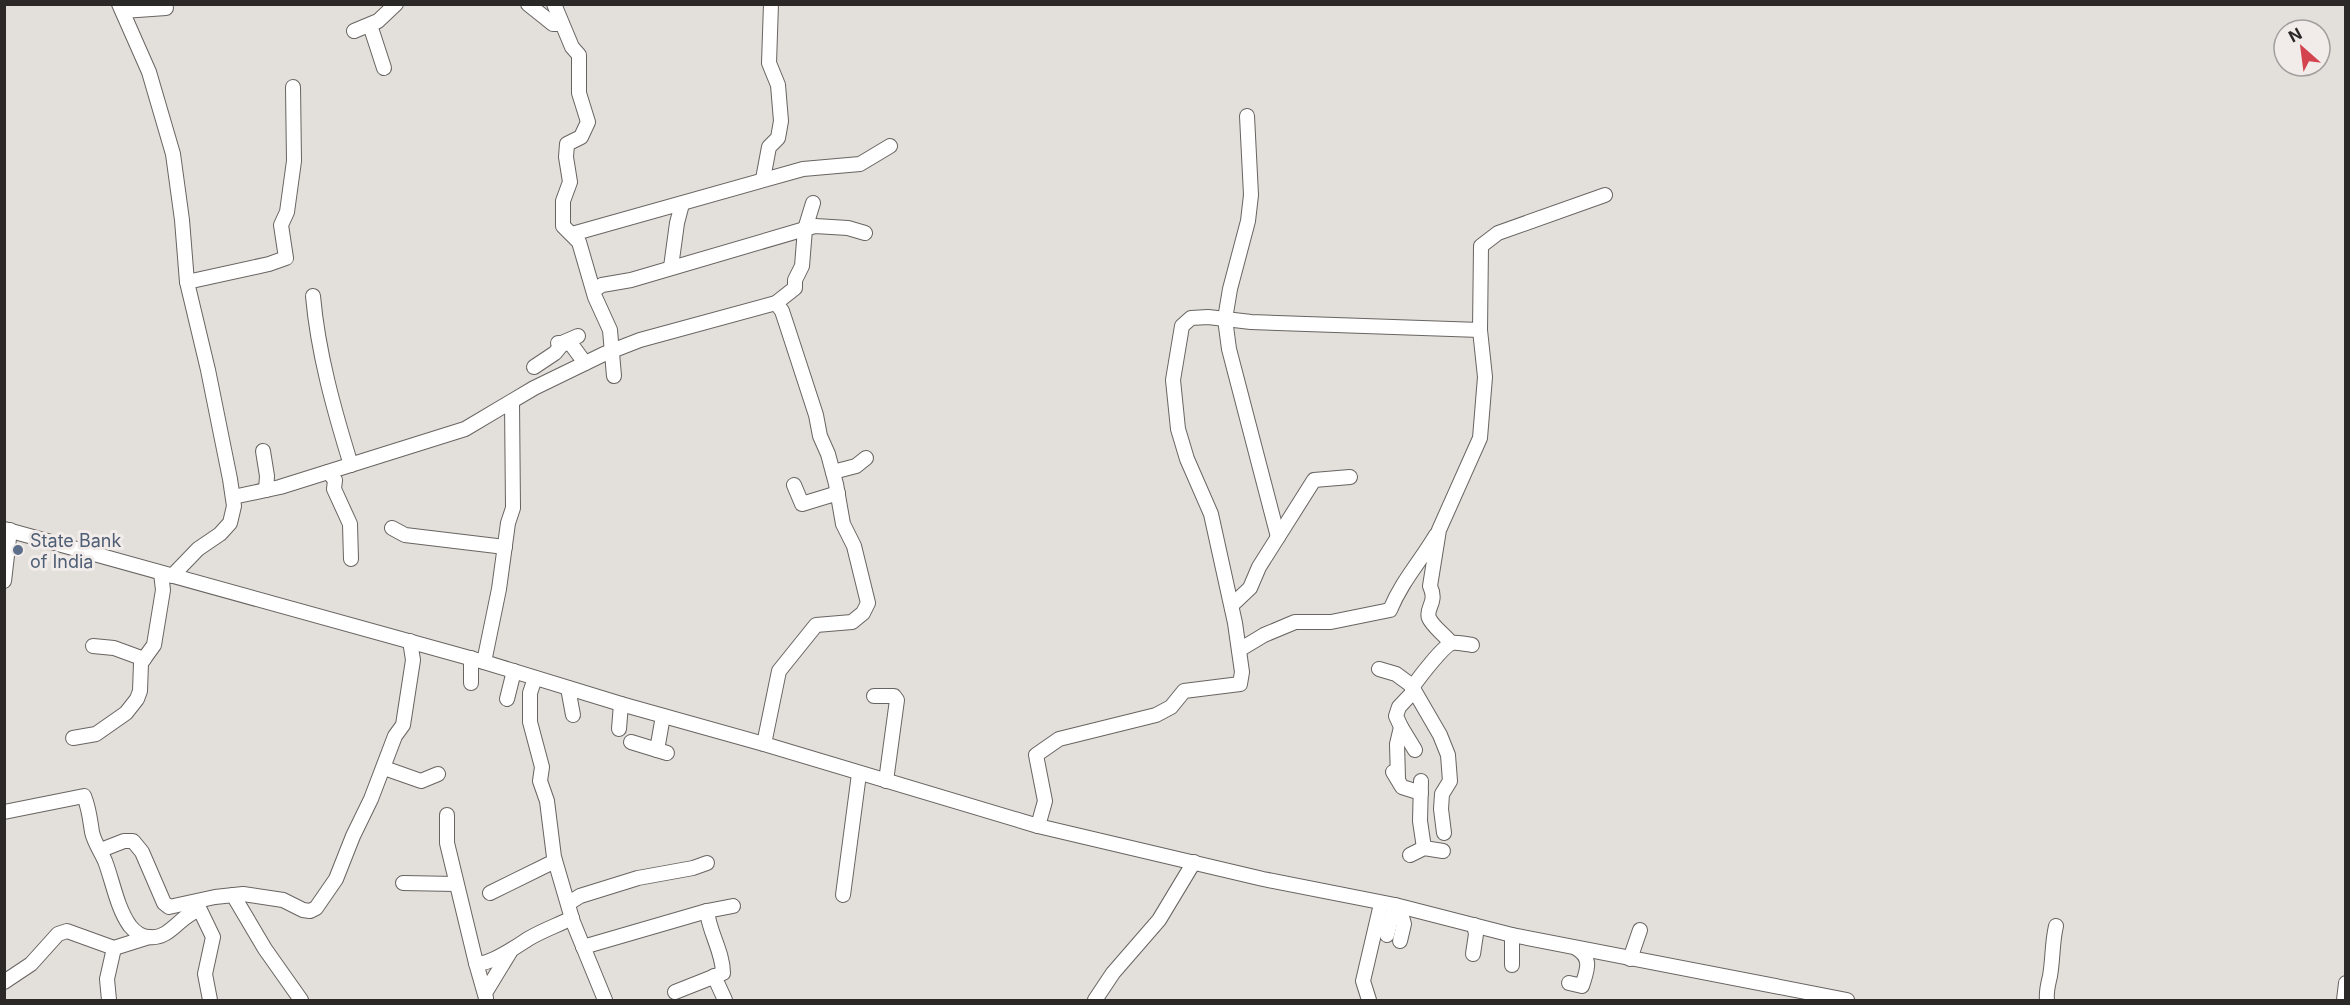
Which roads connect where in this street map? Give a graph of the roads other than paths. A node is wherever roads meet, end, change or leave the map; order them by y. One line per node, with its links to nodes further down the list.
1 (528, 4): 7 (street)
2 (554, 4): 7 (street)
3 (771, 4): 14 (street)
4 (393, 5): 8 (street)
5 (121, 8): 6 (street); 22 (street)
6 (166, 8)
7 (562, 24): 20 (street)
8 (370, 25): 9 (street); 10 (street)
9 (354, 31)
10 (384, 68)
11 (293, 87): 22 (street)
12 (1247, 116): 26 (street)
13 (890, 146): 14 (street)
14 (763, 179): 17 (street)
15 (1605, 195): 27 (street)
16 (813, 203): 18 (street)
17 (682, 204): 20 (street); 21 (street)
18 (805, 229): 19 (street); 21 (street); 25 (street)
19 (865, 233)
20 (572, 234): 23 (street)
21 (671, 267): 23 (street)
22 (187, 282): 44 (street)
23 (594, 290): 30 (street)
24 (314, 296): 37 (street)
25 (776, 303): 30 (street); 39 (street)
26 (1225, 319): 27 (street); 48 (street); 53 (street)
27 (1480, 330): 47 (street)
28 (578, 336): 29 (street)
29 (560, 342): 31 (street); 32 (street)
30 (611, 351): 31 (street); 33 (street)
31 (585, 363): 34 (street)
32 (534, 367)
33 (614, 376)
34 (512, 402): 37 (street); 49 (street)
35 (263, 451): 42 (street)
36 (866, 458): 39 (street)
37 (351, 465): 38 (street)
38 (328, 472): 42 (street); 50 (street)
39 (833, 472): 43 (street)
40 (1350, 477): 48 (street)
41 (794, 485): 43 (street)
42 (267, 490): 44 (street)
43 (838, 493): 76 (street)
44 (232, 496): 51 (street)
45 (392, 528): 49 (street)
46 (7, 530): 51 (street); 52 (street)
47 (1439, 530): 55 (street); 58 (street)
48 (1278, 537): 53 (street)
49 (505, 547): 60 (street)
50 (351, 559)
51 (166, 574): 54 (street); 59 (street)
52 (4, 581)
53 (1232, 605): 58 (street)
54 (410, 641): 60 (street); 78 (street)
55 (1451, 643): 56 (street); 66 (street)
56 (1472, 645)
57 (93, 646): 59 (street)
58 (1239, 650): 84 (street)
59 (144, 659): 74 (street)
60 (478, 660): 62 (street); 64 (street)
61 (1379, 669): 66 (street)
62 (514, 671): 63 (street); 68 (street)
63 (535, 678): 65 (street); 90 (street)
64 (471, 683)
65 (568, 688): 69 (street); 70 (street)
66 (1413, 689): 72 (street); 85 (street)
67 (874, 696): 81 (street)
68 (507, 699)
69 (621, 704): 71 (street); 73 (street)
70 (573, 716)
71 (663, 716): 75 (street); 76 (street)
72 (1401, 727): 77 (street); 86 (street)
73 (619, 729)
74 (73, 738)
75 (631, 742)
76 (764, 744): 80 (street)
77 (1415, 750)
78 (384, 768): 79 (street); 96 (street)
79 (438, 774)
80 (859, 774): 81 (street); 97 (street)
81 (886, 781): 84 (street)
82 (4, 812): 87 (street)
83 (447, 815): 94 (street)
84 (1038, 826): 91 (street)
85 (1444, 833)
86 (1424, 848): 88 (street); 89 (street)
87 (100, 850): 96 (street); 109 (street)
88 (1443, 851)
89 (1410, 855)
90 (555, 861): 95 (street); 98 (street)
91 (1194, 862): 99 (street); 130 (street)
92 (707, 864): 98 (street)
93 (403, 883): 94 (street)
94 (456, 884): 117 (street)
95 (490, 892)
96 (233, 895): 127 (street)
97 (843, 895)
98 (569, 903): 103 (street)
99 (1381, 904): 101 (street); 131 (street)
100 (733, 906): 102 (street)
101 (1394, 908): 104 (street); 107 (street); 110 (street)
102 (707, 911): 112 (street); 119 (street)
103 (572, 918): 112 (street); 114 (street)
104 (1474, 925): 108 (street); 115 (street)
105 (2056, 926): 133 (street)
106 (1640, 930): 116 (street)
107 (1387, 935)
108 (1512, 935): 111 (street); 118 (street)
109 (149, 938): 113 (street); 126 (street)
110 (1400, 941)
111 (1573, 946): 116 (street); 121 (street)
112 (583, 947): 128 (street)
113 (114, 948): 120 (street); 125 (street)
114 (511, 949): 117 (street); 124 (street)
115 (1473, 954)
116 (1630, 959): 132 (street)
117 (476, 963): 124 (street)
118 (1512, 965)
119 (714, 976): 123 (street); 129 (street)
120 (4, 982)
121 (1569, 983)
122 (2346, 983): 134 (street)
123 (675, 992)
124 (485, 997)
125 (109, 1000)
126 (210, 1000)
127 (301, 1000)
128 (605, 1000)
129 (726, 1000)
130 (1095, 1000)
131 (1369, 1000)
132 (1847, 1000)
133 (2047, 1000)
134 (2344, 1000)

